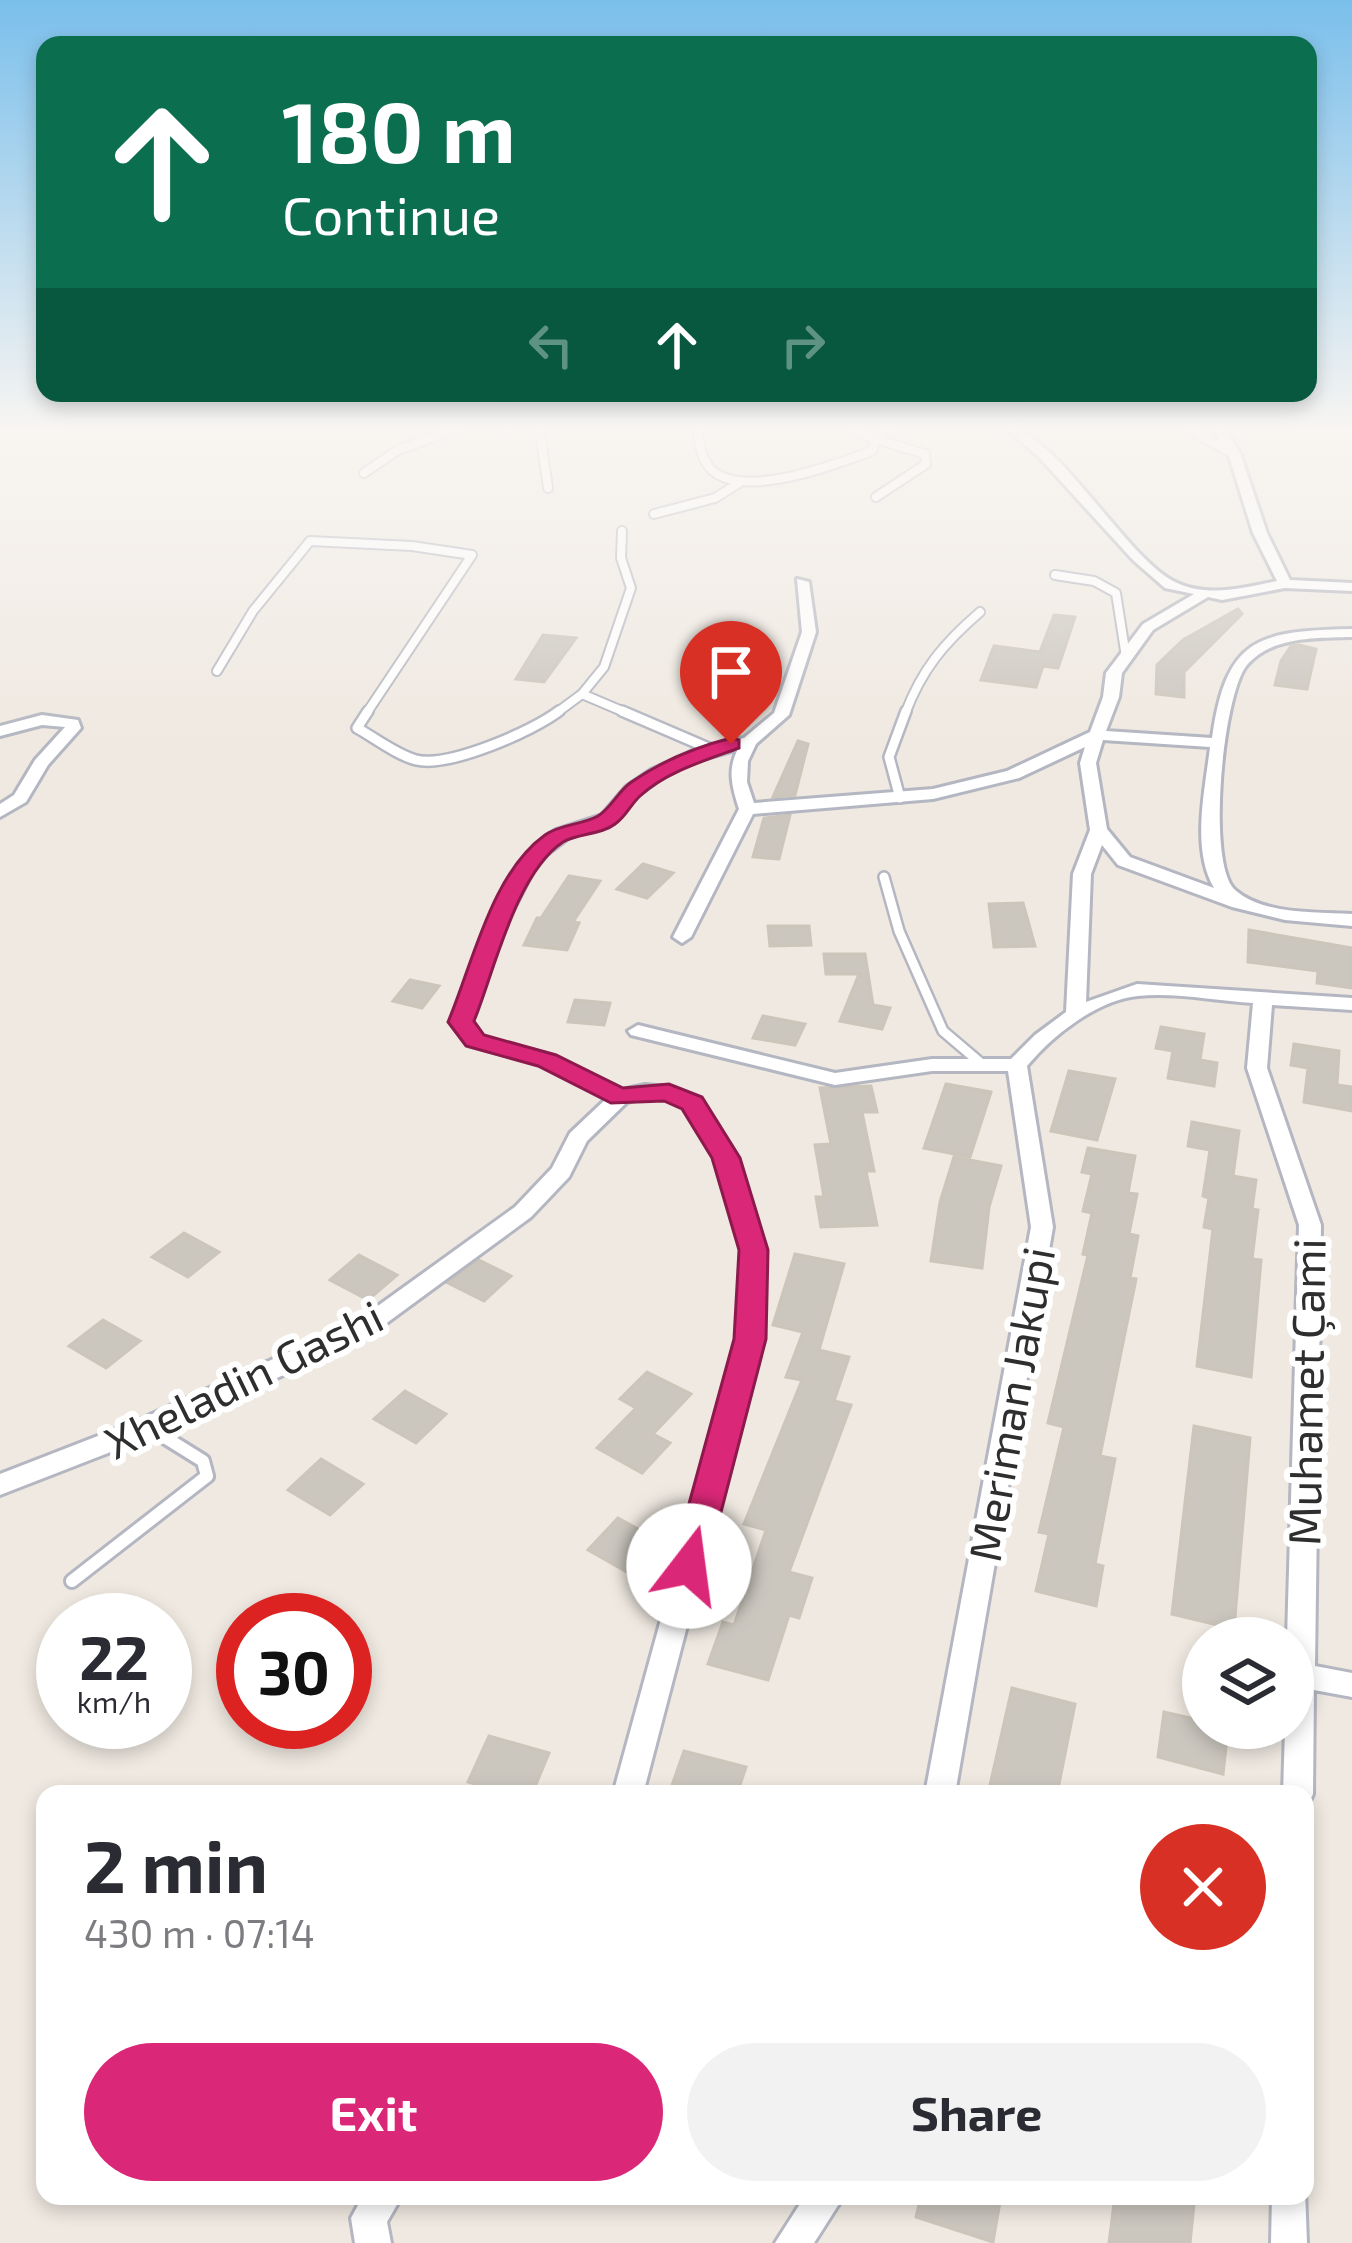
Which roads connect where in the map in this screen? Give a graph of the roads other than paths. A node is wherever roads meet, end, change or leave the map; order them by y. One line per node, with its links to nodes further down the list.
1 (622, 531): 13 (lane)
2 (1114, 531): 8 (street)
3 (1259, 531): 6 (street)
4 (1055, 574): 11 (lane)
5 (802, 582): 16 (street)
6 (1285, 584): 7 (street); 8 (street)
7 (1352, 586)
8 (1204, 594): 11 (street)
9 (980, 612): 19 (lane)
10 (1352, 633): 17 (street)
11 (1126, 657): 15 (street)
12 (217, 671): 13 (lane)
13 (582, 694): 18 (lane)
14 (0, 731): 21 (street)
15 (1096, 734): 17 (street); 19 (street); 22 (street)
16 (749, 742): 18 (street); 20 (street)
17 (1220, 743): 24 (street)
18 (713, 750): 33 (street)
19 (900, 798): 20 (street)
20 (747, 809): 26 (street)
21 (0, 812)
22 (1099, 830): 24 (street); 29 (street)
23 (884, 877): 31 (lane)
24 (1261, 908): 25 (street)
25 (1352, 920)
26 (682, 937)
27 (1263, 998): 28 (street); 29 (street); 37 (street, Muhamet Çami)
28 (1352, 1004)
29 (1076, 1016): 32 (street)
30 (638, 1031): 31 (street)
31 (983, 1065): 32 (street)
32 (1017, 1065): 42 (street, Meriman Jakupi)
33 (620, 1097): 34 (street, Xheladin Gashi); 41 (street)
34 (148, 1427): 35 (street, Xheladin Gashi); 36 (lane)
35 (0, 1485)
36 (72, 1581)
37 (1301, 1617)
38 (1314, 1678): 39 (street)
39 (1352, 1685)
40 (1299, 1749): 43 (street, Muhamet Çami)
41 (630, 1785)
42 (942, 1785)
43 (1298, 1785)
44 (378, 2205): 47 (street)
45 (820, 2205): 48 (street)
46 (1290, 2205): 49 (street)
47 (373, 2243)
48 (793, 2243)
49 (1288, 2243)

